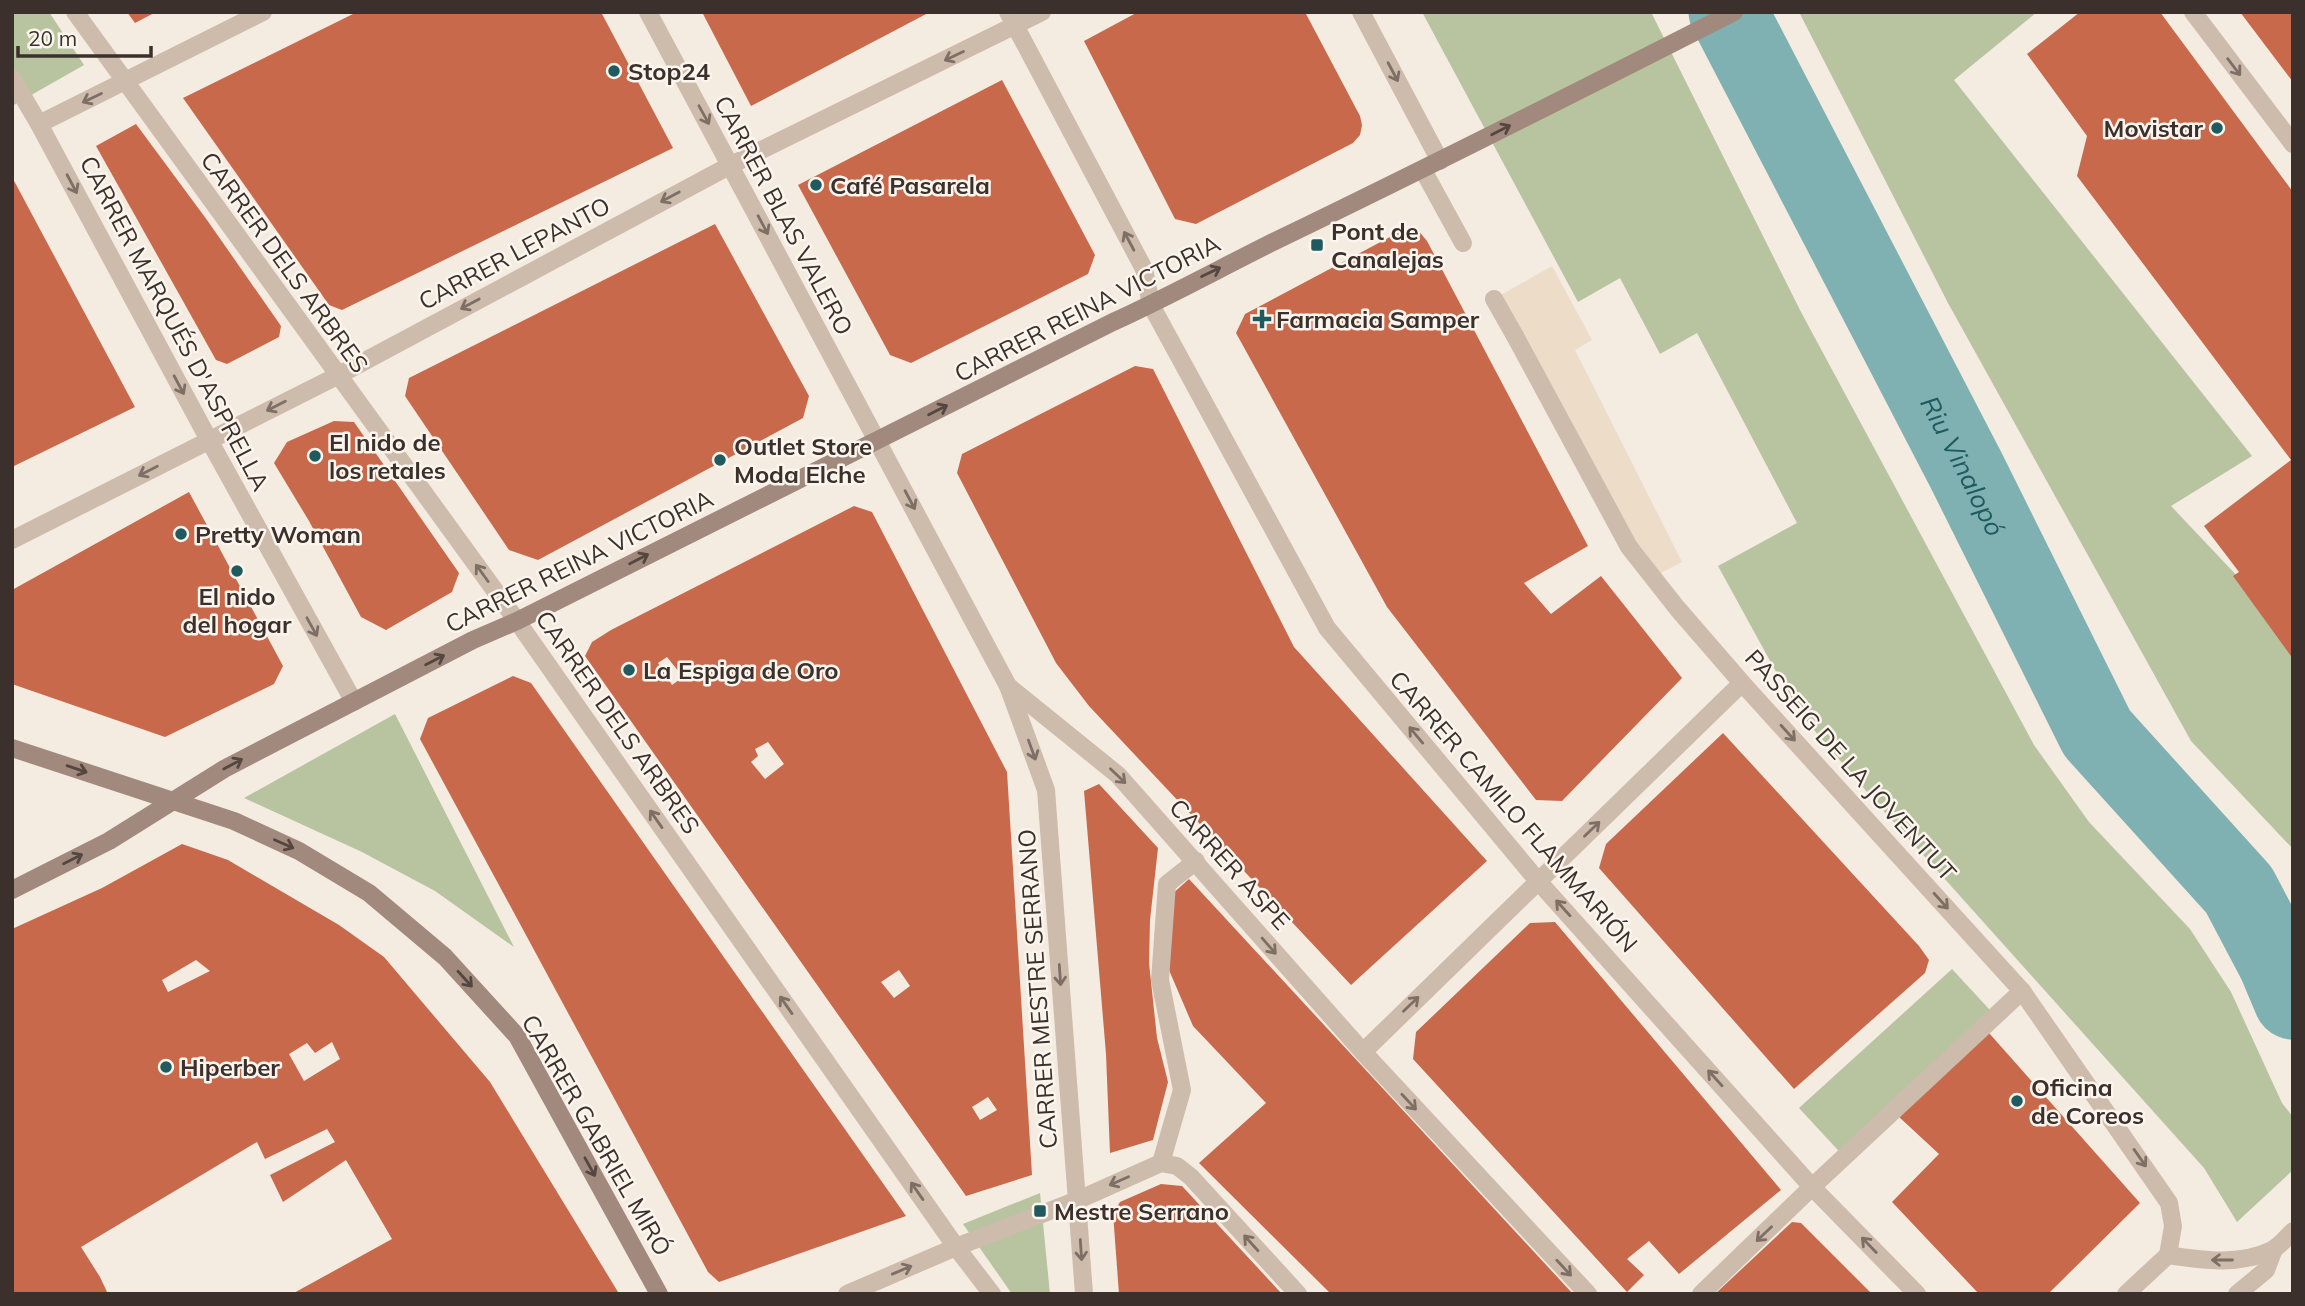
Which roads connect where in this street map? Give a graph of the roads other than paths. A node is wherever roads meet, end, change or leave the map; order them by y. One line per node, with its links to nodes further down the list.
1 (75, 12): 10 (street, CARRER DELS ARBRES)
2 (263, 12): 10 (street)
3 (648, 12): 14 (street, CARRER BLAS VALERO, one-way to 14)
4 (1042, 12): 8 (street, CARRER LEPANTO)
5 (1361, 12): 13 (street, one-way to 13)
6 (1734, 12): 13 (main road, one-way to 6)
7 (2193, 12): 12 (street, one-way to 12)
8 (1012, 19): 14 (street, CARRER LEPANTO, one-way to 14); 18 (street, CARRER CAMILO FLAMMARIÓN, one-way to 8)
9 (12, 78): 11 (street, CARRER MARQUÉS D'ASPRELLA)
10 (124, 82): 11 (street, one-way to 11); 19 (street, CARRER DELS ARBRES)
11 (39, 124): 20 (street, CARRER MARQUÉS D'ASPRELLA, one-way to 20)
12 (2293, 144)
13 (1440, 161): 15 (main road, CARRER REINA VICTORIA)
14 (731, 165): 19 (street, CARRER LEPANTO, one-way to 19); 21 (street, CARRER BLAS VALERO, one-way to 21)
15 (1423, 170): 16 (street); 18 (main road, CARRER REINA VICTORIA, one-way to 15)
16 (1463, 243)
17 (1494, 299): 24 (street, PASSEIG DE LA JOVENTUT)
18 (1151, 304): 21 (main road, CARRER REINA VICTORIA, one-way to 18); 30 (street, CARRER CAMILO FLAMMARIÓN, one-way to 18)
19 (337, 376): 20 (street, CARRER LEPANTO, one-way to 20); 23 (street, CARRER DELS ARBRES, one-way to 19)
20 (209, 440): 22 (street, CARRER LEPANTO, one-way to 22); 26 (street, CARRER MARQUÉS D'ASPRELLA, one-way to 26)
21 (877, 440): 23 (main road, CARRER REINA VICTORIA, one-way to 21); 25 (street, CARRER ASPE, one-way to 25)
22 (12, 540)
23 (517, 621): 26 (main road, CARRER REINA VICTORIA, one-way to 23); 38 (street, CARRER DELS ARBRES, one-way to 23)
24 (1742, 683): 30 (street, one-way to 24); 32 (street, PASSEIG DE LA JOVENTUT, one-way to 32)
25 (1008, 686): 29 (street, CARRER ASPE, one-way to 29); 36 (street, CARRER MESTRE SERRANO, one-way to 36)
26 (354, 702): 28 (main road, CARRER REINA VICTORIA, one-way to 26)
27 (12, 748): 28 (main road, CARRER GABRIEL MIRÓ, one-way to 28)
28 (175, 800): 31 (main road, CARRER REINA VICTORIA, one-way to 28); 42 (main road, CARRER GABRIEL MIRÓ, one-way to 42)
29 (1196, 861): 33 (street, CARRER ASPE, one-way to 33); 34 (street)
30 (1538, 881): 33 (street, one-way to 30); 35 (street, CARRER CAMILO FLAMMARIÓN, one-way to 30)
31 (12, 890)
32 (2022, 991): 35 (street); 40 (street, PASSEIG DE LA JOVENTUT, one-way to 40)
33 (1363, 1052): 47 (street, CARRER ASPE, one-way to 47)
34 (1161, 1163): 36 (street, one-way to 36); 46 (street, one-way to 34)
35 (1812, 1186): 48 (street, one-way to 48); 49 (street, CARRER CAMILO FLAMMARIÓN, one-way to 35)
36 (1077, 1200): 38 (street); 45 (street, CARRER MESTRE SERRANO, one-way to 45)
37 (2293, 1231): 39 (street)
38 (956, 1247): 43 (street, one-way to 38); 44 (street, CARRER DELS ARBRES)
39 (2274, 1249): 40 (street, one-way to 40); 52 (street)
40 (2168, 1255): 41 (street)
41 (2140, 1281): 50 (street); 51 (street)
42 (659, 1294)
43 (848, 1294)
44 (992, 1294)
45 (1083, 1294)
46 (1297, 1294)
47 (1588, 1294)
48 (1701, 1294)
49 (1917, 1294)
50 (2126, 1294)
51 (2153, 1294)
52 (2237, 1294)

